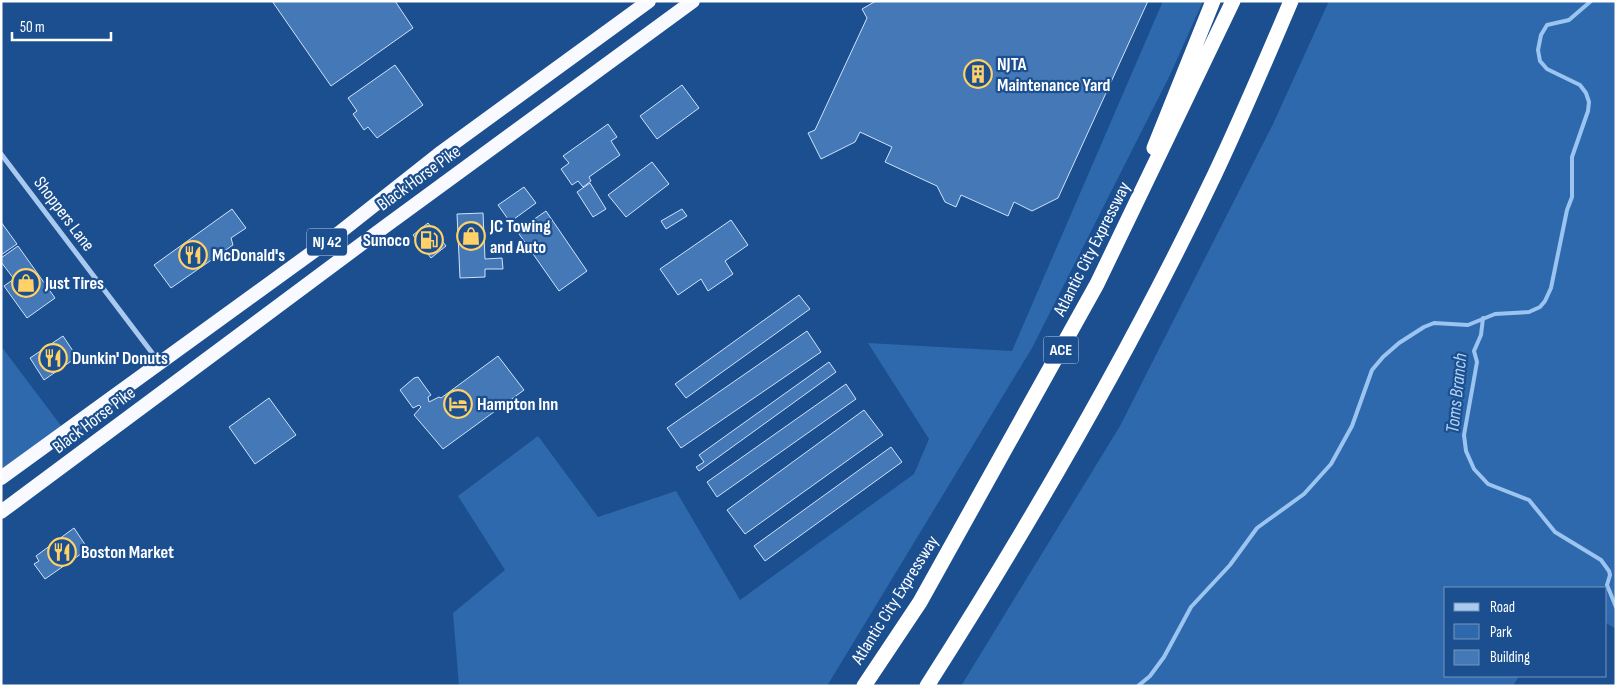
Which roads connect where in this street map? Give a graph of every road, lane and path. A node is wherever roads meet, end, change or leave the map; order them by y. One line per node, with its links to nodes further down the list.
1 (649, 1): 8 (highway, Black Horse Pike / NJ 42)
2 (693, 1): 10 (highway, Black Horse Pike / NJ 42)
3 (1213, 1): 7 (highway)
4 (1233, 1): 7 (highway, Atlantic City Expressway / ACE)
5 (1290, 4): 12 (highway)
6 (2, 158): 8 (street, Shoppers Lane)
7 (1098, 284): 11 (highway, Atlantic City Expressway / ACE)
8 (159, 362): 9 (highway, Black Horse Pike / NJ 42)
9 (1, 478)
10 (1, 512)
11 (864, 686)
12 (927, 686)

